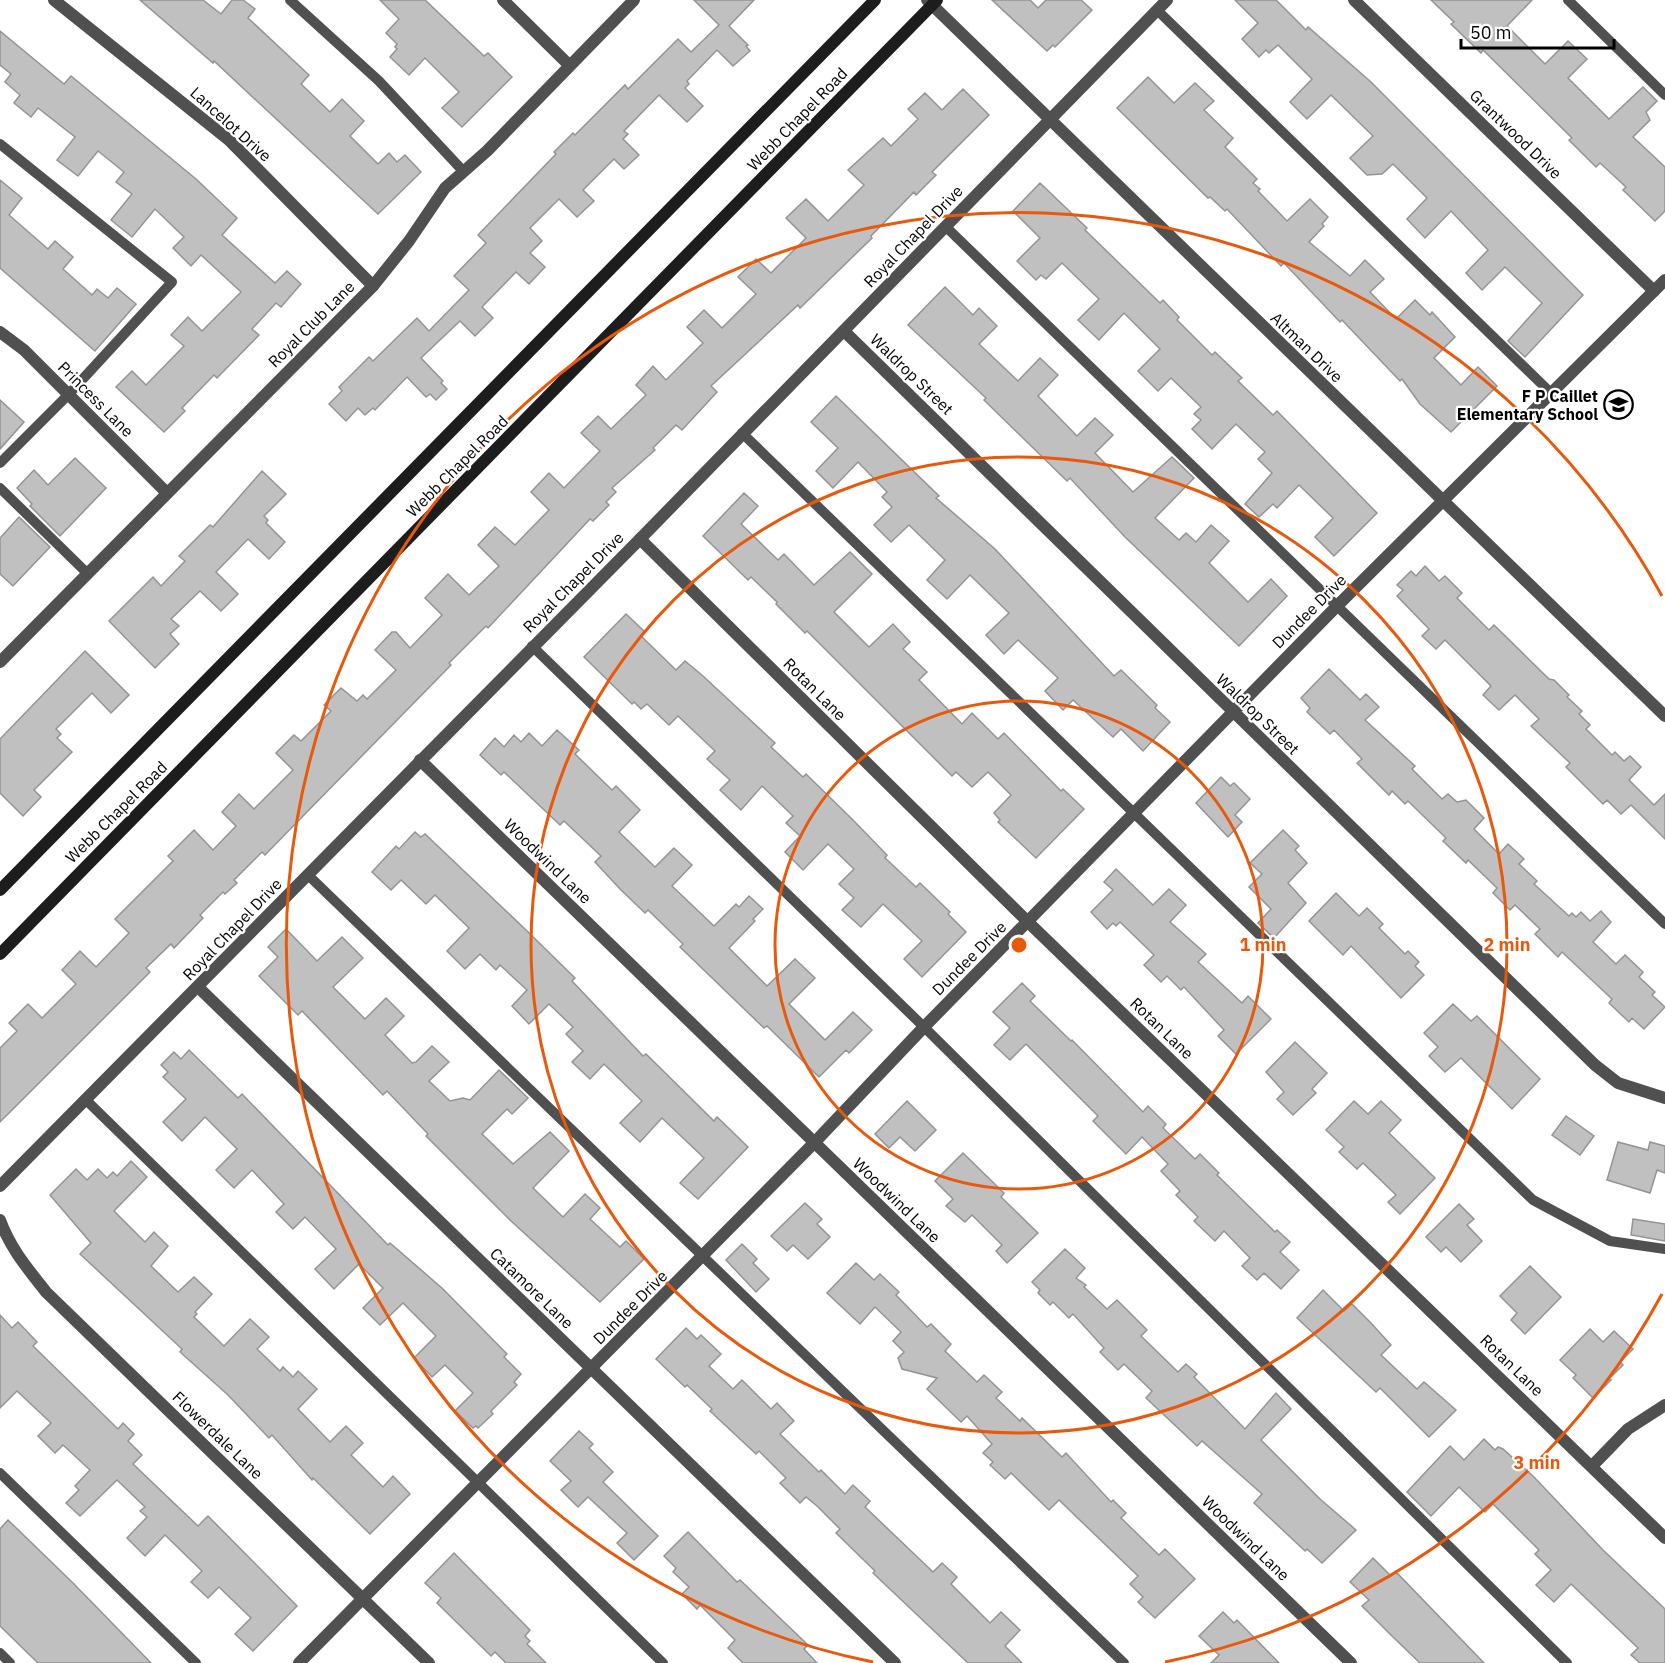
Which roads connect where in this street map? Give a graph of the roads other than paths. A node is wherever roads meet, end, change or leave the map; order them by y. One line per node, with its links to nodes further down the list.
1 (54, 0): 18 (street, Lancelot Drive)
2 (290, 0): 15 (lane)
3 (503, 0): 11 (street)
4 (634, 0): 11 (street, Royal Club Lane)
5 (876, 0): 39 (main road, Webb Chapel Road)
6 (1167, 0): 10 (street, Royal Chapel Drive)
7 (1354, 0): 19 (street, Grantwood Drive)
8 (1568, 0): 12 (lane)
9 (932, 2): 13 (street, Altman Drive); 42 (main road, Webb Chapel Road)
10 (1157, 10): 13 (street, Royal Chapel Drive); 22 (lane)
11 (569, 65): 15 (street, Royal Club Lane)
12 (1665, 95)
13 (1052, 118): 16 (street, Royal Chapel Drive); 28 (street, Altman Drive)
14 (0, 144): 23 (lane)
15 (464, 172): 18 (street, Royal Club Lane)
16 (945, 226): 20 (street, Royal Chapel Drive); 31 (lane)
17 (1665, 280): 19 (street, Dundee Drive)
18 (373, 285): 27 (street, Royal Club Lane)
19 (1654, 291): 22 (street, Dundee Drive)
20 (844, 330): 24 (street, Royal Chapel Drive); 34 (street, Waldrop Street)
21 (0, 332): 23 (street, Princess Lane)
22 (1552, 394): 28 (street, Dundee Drive)
23 (68, 395): 25 (lane); 27 (street, Princess Lane)
24 (742, 433): 29 (street, Royal Chapel Drive); 37 (lane)
25 (0, 463)
26 (0, 488): 30 (lane)
27 (166, 492): 30 (street, Royal Club Lane)
28 (1444, 501): 31 (street, Dundee Drive); 35 (street, Altman Drive)
29 (640, 539): 32 (street, Royal Chapel Drive); 40 (street, Rotan Lane)
30 (87, 573): 33 (street, Royal Club Lane)
31 (1337, 606): 34 (street, Dundee Drive); 41 (lane)
32 (532, 646): 36 (street, Royal Chapel Drive); 44 (lane)
33 (0, 662)
34 (1233, 712): 37 (street, Dundee Drive); 45 (street, Waldrop Street)
35 (1665, 716)
36 (420, 759): 38 (street, Royal Chapel Drive); 47 (street, Woodwind Lane)
37 (1134, 813): 40 (street, Dundee Drive); 50 (lane)
38 (308, 875): 43 (street, Royal Chapel Drive); 51 (lane)
39 (0, 890)
40 (1028, 922): 44 (street, Dundee Drive); 54 (street, Rotan Lane)
41 (1665, 924)
42 (0, 954)
43 (198, 987): 46 (street, Royal Chapel Drive); 52 (street, Catamore Lane)
44 (924, 1027): 47 (street, Dundee Drive); 68 (lane)
45 (1665, 1098)
46 (86, 1100): 48 (street, Royal Chapel Drive); 56 (lane)
47 (814, 1143): 51 (street, Dundee Drive); 67 (street, Woodwind Lane)
48 (0, 1186)
49 (0, 1220): 58 (street, Flowerdale Lane)
50 (1665, 1249)
51 (703, 1255): 52 (street, Dundee Drive); 66 (lane)
52 (591, 1369): 56 (street, Dundee Drive); 65 (street, Catamore Lane)
53 (1665, 1405): 54 (street)
54 (1593, 1465): 57 (street, Rotan Lane)
55 (0, 1473): 61 (lane)
56 (479, 1484): 58 (street, Dundee Drive); 64 (lane)
57 (1665, 1538)
58 (363, 1599): 62 (street, Dundee Drive); 63 (street, Flowerdale Lane)
59 (0, 1653): 60 (lane)
60 (10, 1663)
61 (196, 1663)
62 (298, 1663)
63 (429, 1663)
64 (663, 1663)
65 (895, 1663)
66 (1124, 1663)
67 (1351, 1663)
68 (1567, 1663)

